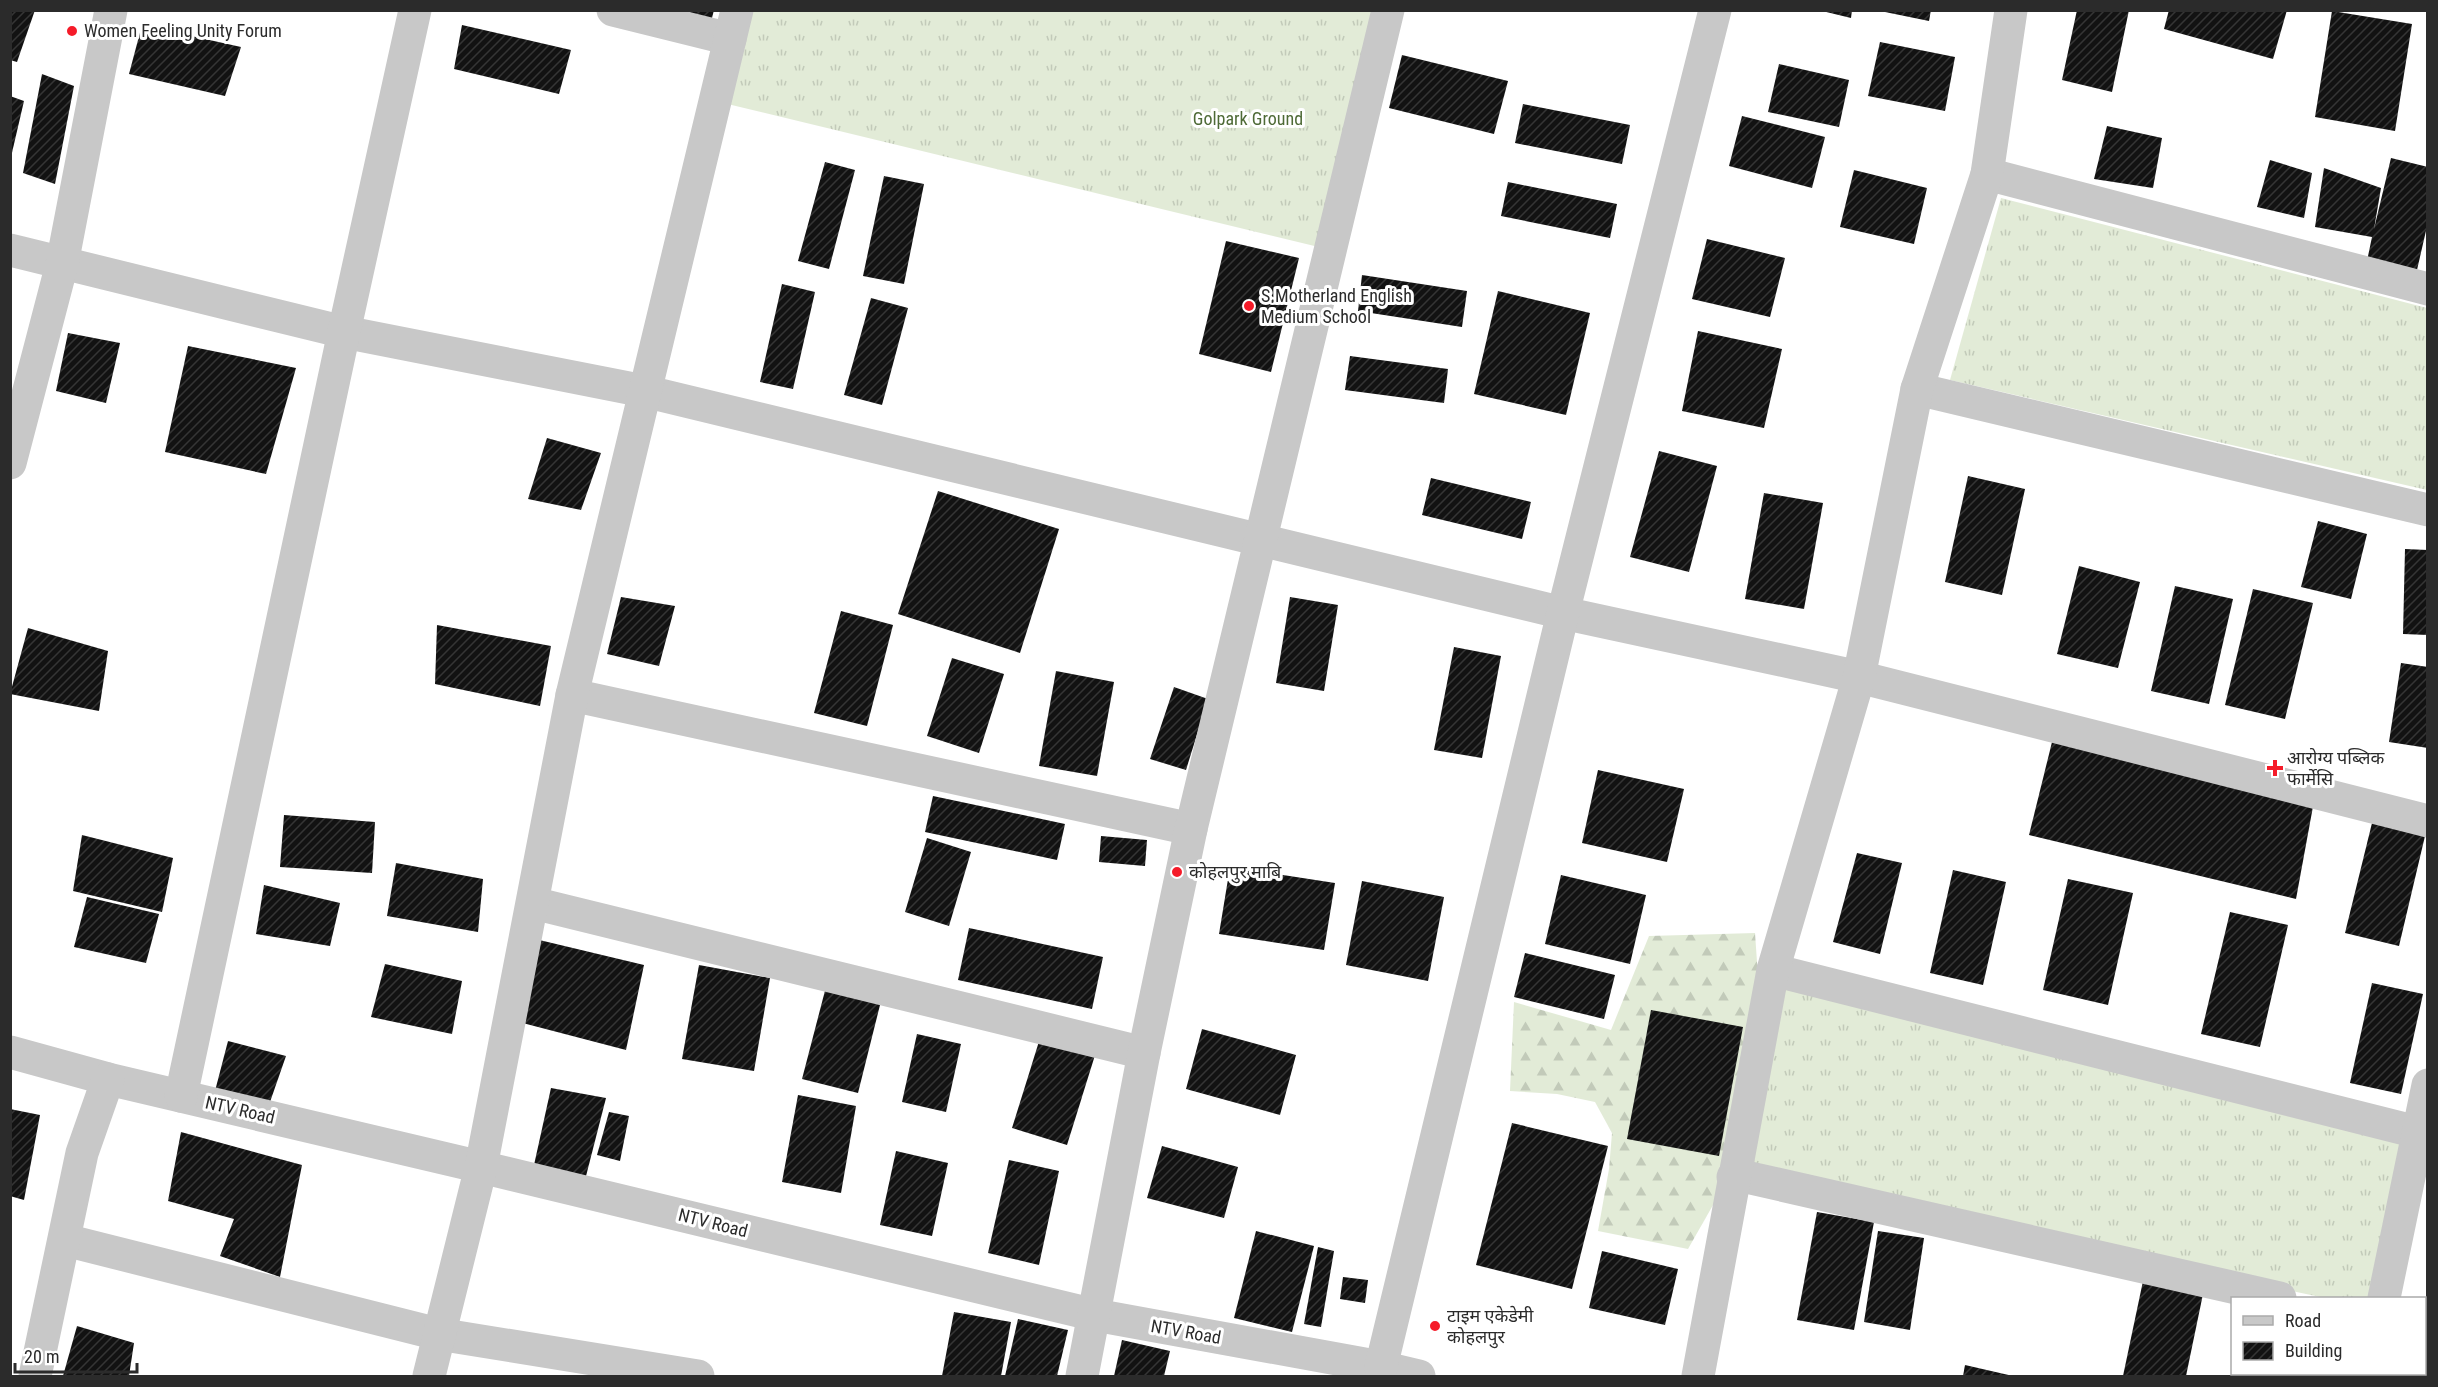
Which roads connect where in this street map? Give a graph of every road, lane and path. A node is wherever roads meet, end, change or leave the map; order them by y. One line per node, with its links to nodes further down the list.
1 (111, 10): 10 (street)
2 (415, 10): 12 (street)
3 (613, 10): 7 (street)
4 (1388, 10): 17 (street)
5 (1715, 10): 18 (street)
6 (2011, 10): 8 (street)
7 (734, 25): 14 (street)
8 (1987, 174): 11 (street); 13 (street)
9 (10, 250): 10 (street)
10 (62, 264): 12 (street); 15 (street)
11 (2427, 289)
12 (344, 332): 14 (street); 29 (street)
13 (1917, 389): 16 (street); 19 (street)
14 (644, 391): 17 (street); 20 (street)
15 (10, 462)
16 (2427, 510)
17 (1261, 540): 18 (street); 22 (street)
18 (1563, 613): 19 (street); 38 (street)
19 (1859, 677): 21 (street); 24 (street)
20 (572, 695): 22 (street); 23 (street)
21 (2427, 821)
22 (1191, 829): 26 (street)
23 (533, 903): 26 (street); 31 (street)
24 (1773, 970): 30 (street); 32 (street)
25 (10, 1052): 27 (street, NTV Road)
26 (1144, 1053): 36 (street)
27 (108, 1079): 29 (street, NTV Road); 33 (street)
28 (2427, 1085): 30 (street)
29 (182, 1096): 31 (street, NTV Road)
30 (2417, 1132): 35 (street)
31 (481, 1167): 36 (street, NTV Road); 37 (street)
32 (1733, 1177): 34 (street); 44 (street)
33 (65, 1240): 37 (street); 39 (street)
34 (2271, 1297)
35 (2384, 1297)
36 (1095, 1315): 38 (street, NTV Road); 42 (street)
37 (438, 1335): 40 (street); 41 (street)
38 (1381, 1367): 43 (street, NTV Road)
39 (35, 1377)
40 (429, 1377)
41 (698, 1377)
42 (1082, 1377)
43 (1419, 1377)
44 (1698, 1377)

